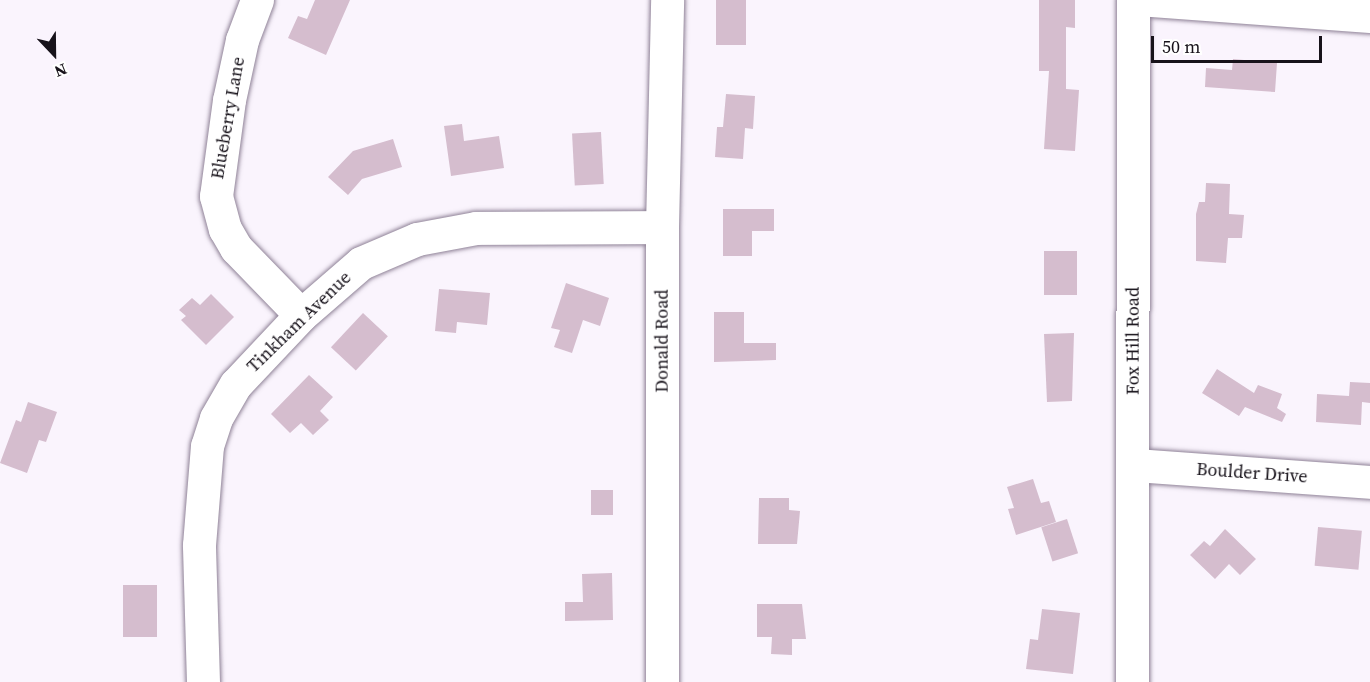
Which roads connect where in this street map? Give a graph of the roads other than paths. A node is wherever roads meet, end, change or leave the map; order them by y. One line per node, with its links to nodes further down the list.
1 (256, 0): 7 (street, Blueberry Lane)
2 (667, 0): 6 (street, Donald Road)
3 (1132, 0): 8 (street, Fox Hill Road)
4 (1151, 0): 5 (street)
5 (1370, 16)
6 (662, 227): 7 (street, Tinkham Avenue); 11 (street, Donald Road)
7 (301, 315): 10 (street, Tinkham Avenue)
8 (1134, 465): 9 (street, Boulder Drive); 12 (street, Fox Hill Road)
9 (1370, 482)
10 (203, 682)
11 (662, 682)
12 (1132, 682)

